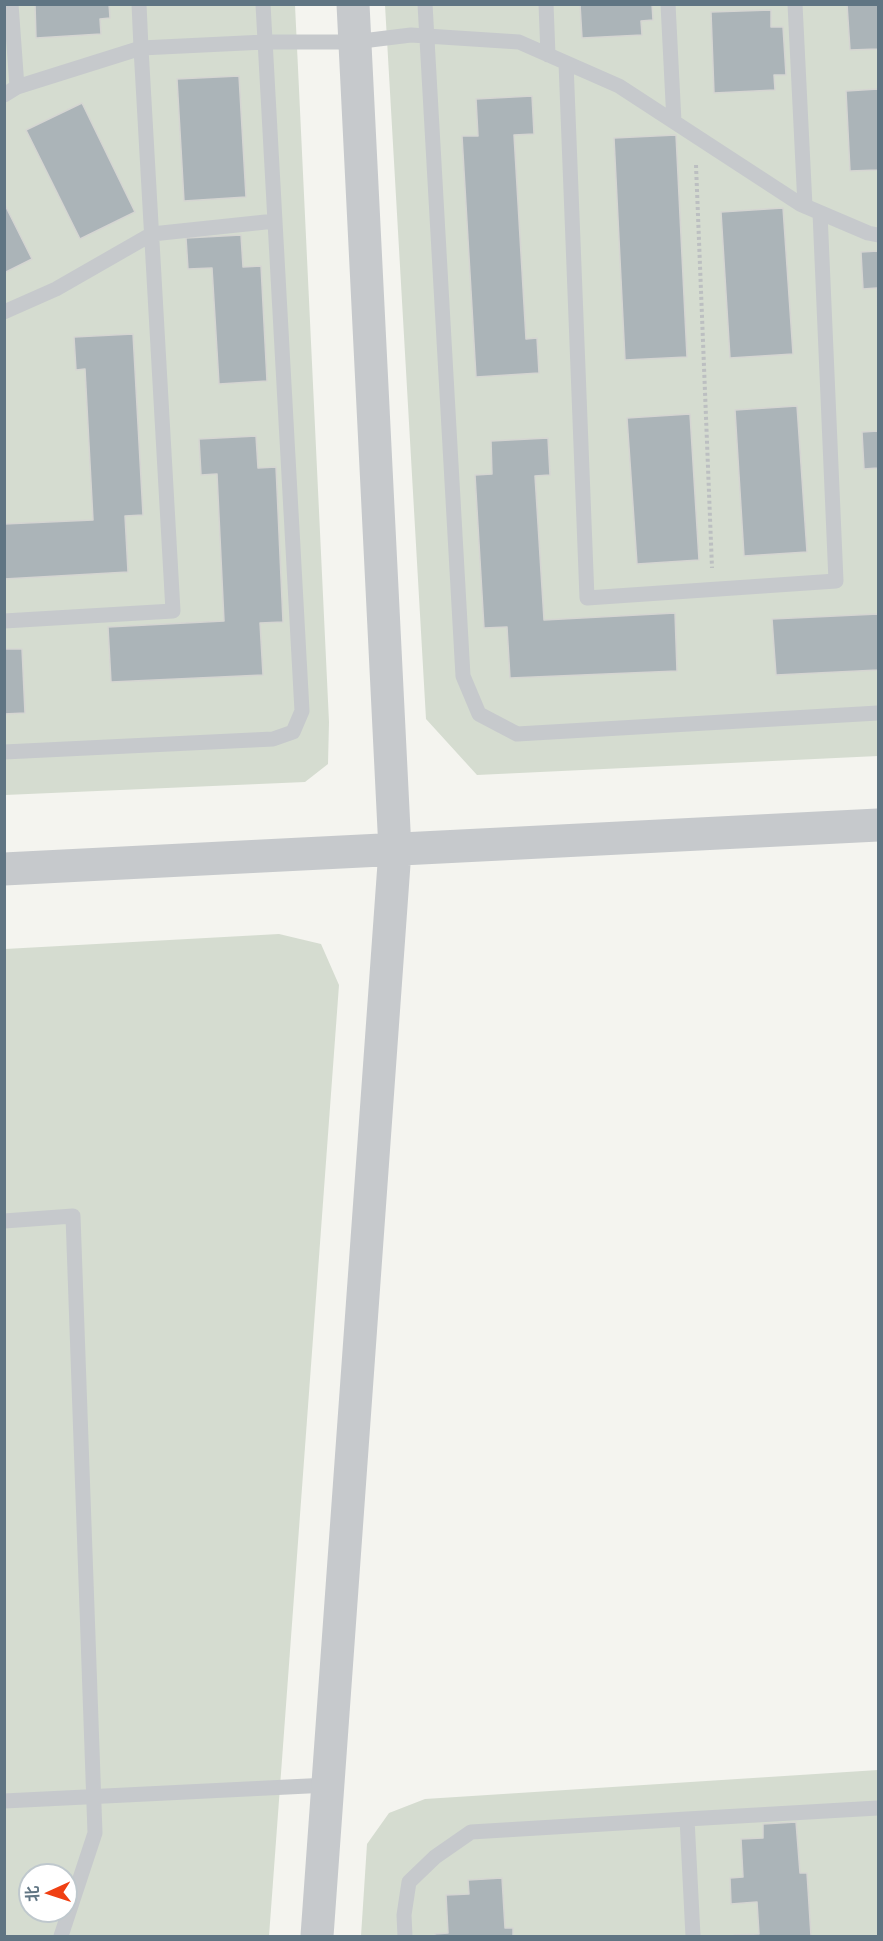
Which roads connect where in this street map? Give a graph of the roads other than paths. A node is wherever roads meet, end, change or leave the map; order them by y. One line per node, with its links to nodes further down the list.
1 (11, 4): 15 (lane)
2 (139, 4): 12 (lane)
3 (262, 4): 10 (lane)
4 (352, 4): 11 (street)
5 (425, 4): 9 (lane)
6 (546, 4): 13 (lane)
7 (668, 4): 16 (lane)
8 (795, 4): 17 (lane)
9 (426, 36): 11 (lane); 13 (lane); 24 (lane)
10 (265, 42): 11 (lane); 12 (lane); 19 (lane)
11 (354, 42): 27 (street)
12 (141, 48): 15 (lane); 20 (lane)
13 (548, 55): 14 (lane)
14 (566, 63): 16 (lane); 18 (lane)
15 (11, 91)
16 (674, 122): 17 (lane)
17 (805, 206): 18 (lane)
18 (820, 213): 21 (lane)
19 (274, 221): 20 (lane); 25 (lane)
20 (152, 234): 22 (lane); 23 (lane)
21 (879, 236)
22 (4, 312)
23 (4, 621)
24 (879, 713)
25 (4, 752)
26 (879, 825): 27 (street)
27 (395, 850): 28 (street); 30 (street)
28 (4, 869)
29 (4, 1221): 31 (lane)
30 (328, 1785): 31 (lane); 36 (street)
31 (93, 1796): 32 (lane); 35 (lane)
32 (4, 1801)
33 (879, 1808): 34 (lane)
34 (687, 1819): 37 (lane); 38 (lane)
35 (61, 1936)
36 (318, 1936)
37 (405, 1936)
38 (693, 1936)

